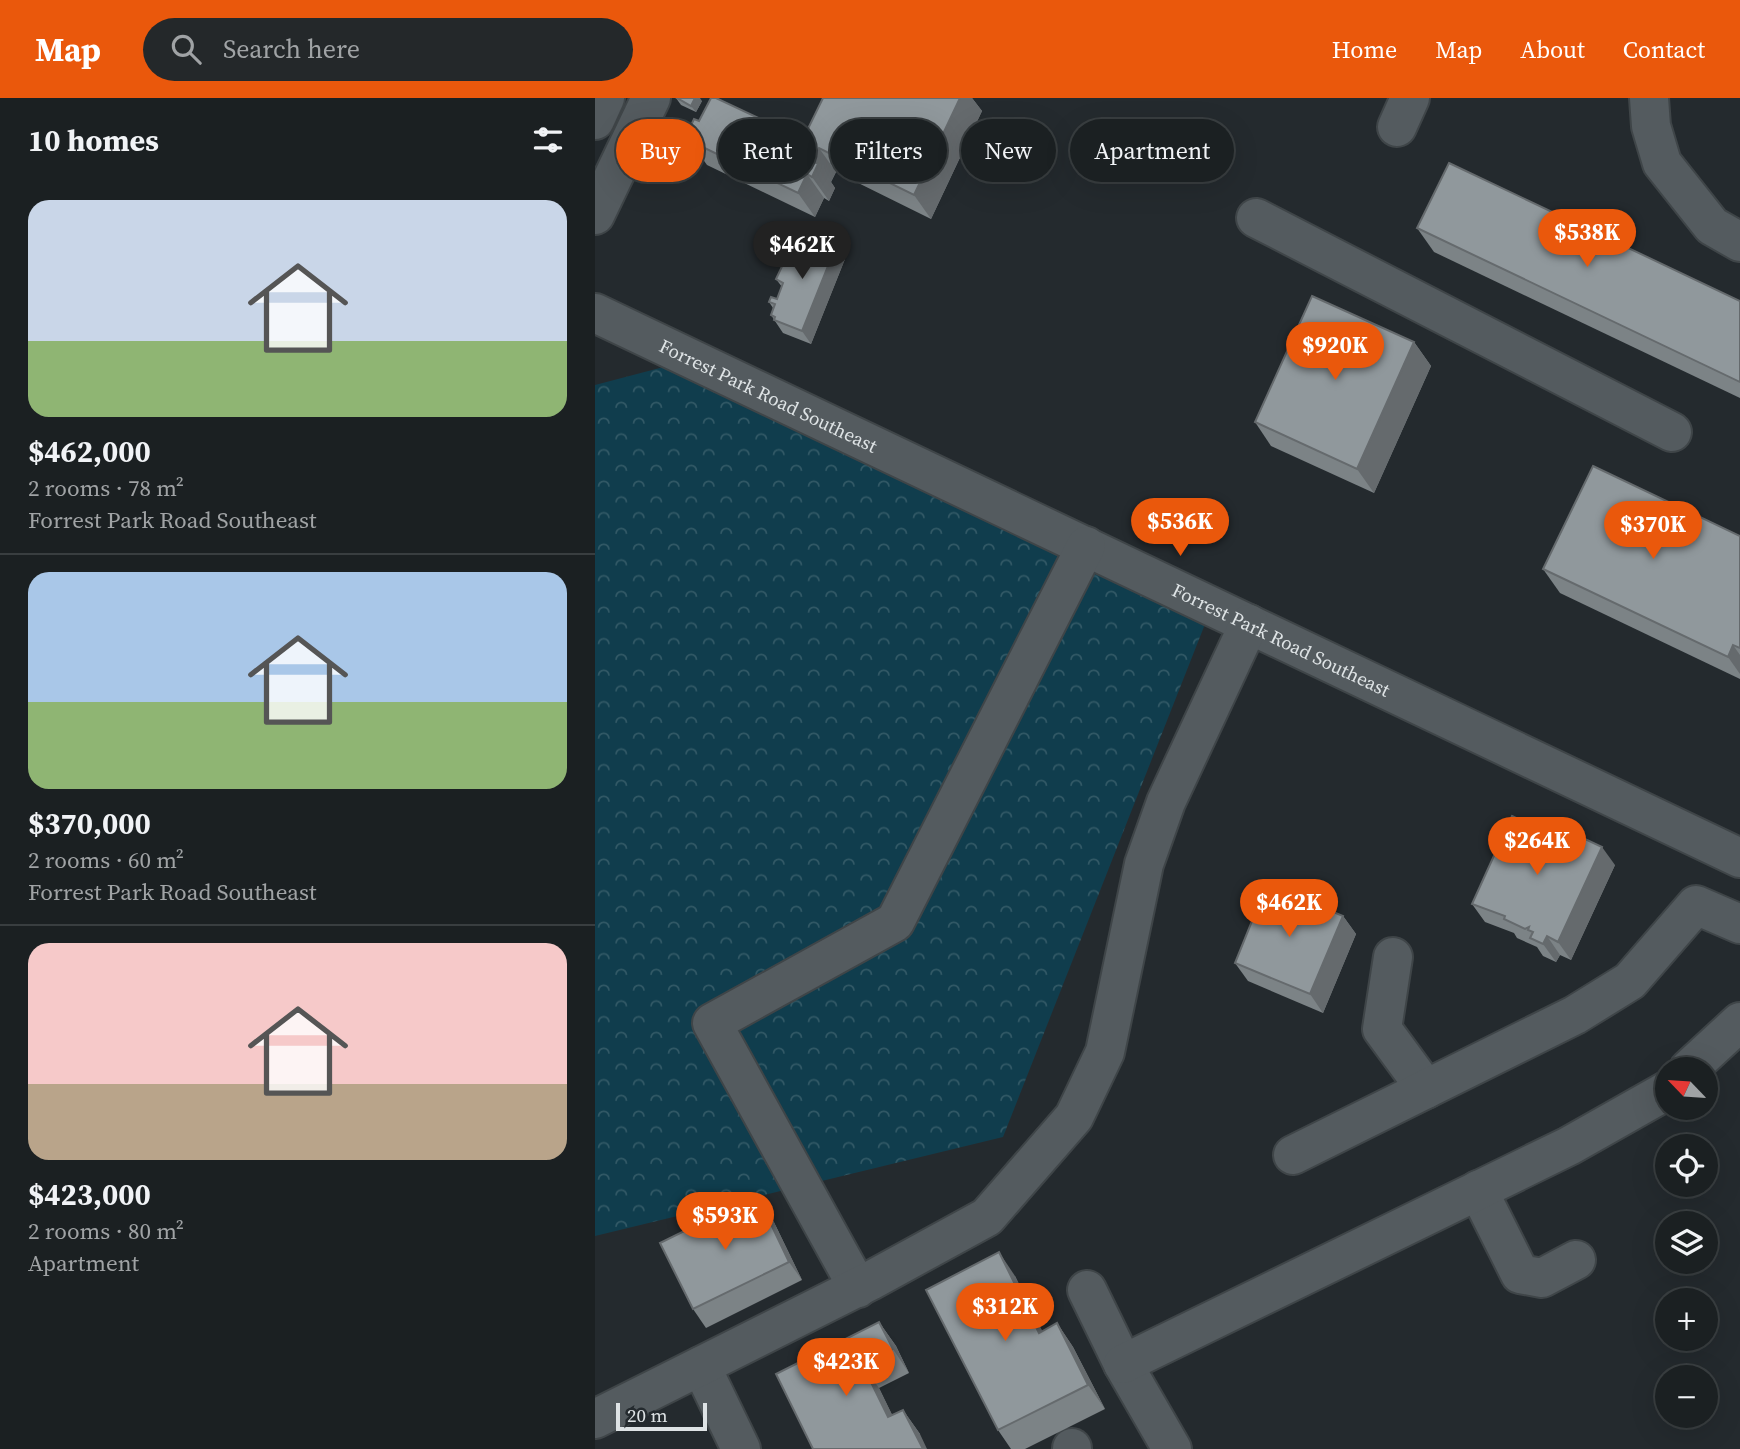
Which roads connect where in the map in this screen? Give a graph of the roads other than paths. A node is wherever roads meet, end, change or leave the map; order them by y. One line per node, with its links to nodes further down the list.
1 (605, 98): 4 (street)
2 (651, 98): 5 (street)
3 (1649, 98): 7 (street)
4 (595, 120)
5 (595, 215)
6 (1256, 218): 9 (street)
7 (1740, 242)
8 (595, 313): 10 (street, Forrest Park Road Southeast)
9 (1672, 432)
10 (1086, 546): 11 (street, Forrest Park Road Southeast); 22 (street)
11 (1249, 624): 12 (street, Forrest Park Road Southeast); 22 (street)
12 (1740, 858)
13 (1740, 924): 17 (street)
14 (1393, 957): 17 (street)
15 (1740, 1022): 16 (street)
16 (1702, 1057)
17 (1426, 1089): 19 (street)
18 (1655, 1097): 20 (street)
19 (1293, 1155)
20 (1478, 1190): 21 (street); 24 (street)
21 (1576, 1260)
22 (858, 1288): 25 (street)
23 (1087, 1290): 24 (street)
24 (1123, 1364): 28 (street)
25 (701, 1366): 26 (street); 27 (street)
26 (595, 1419)
27 (741, 1449)
28 (1172, 1449)

